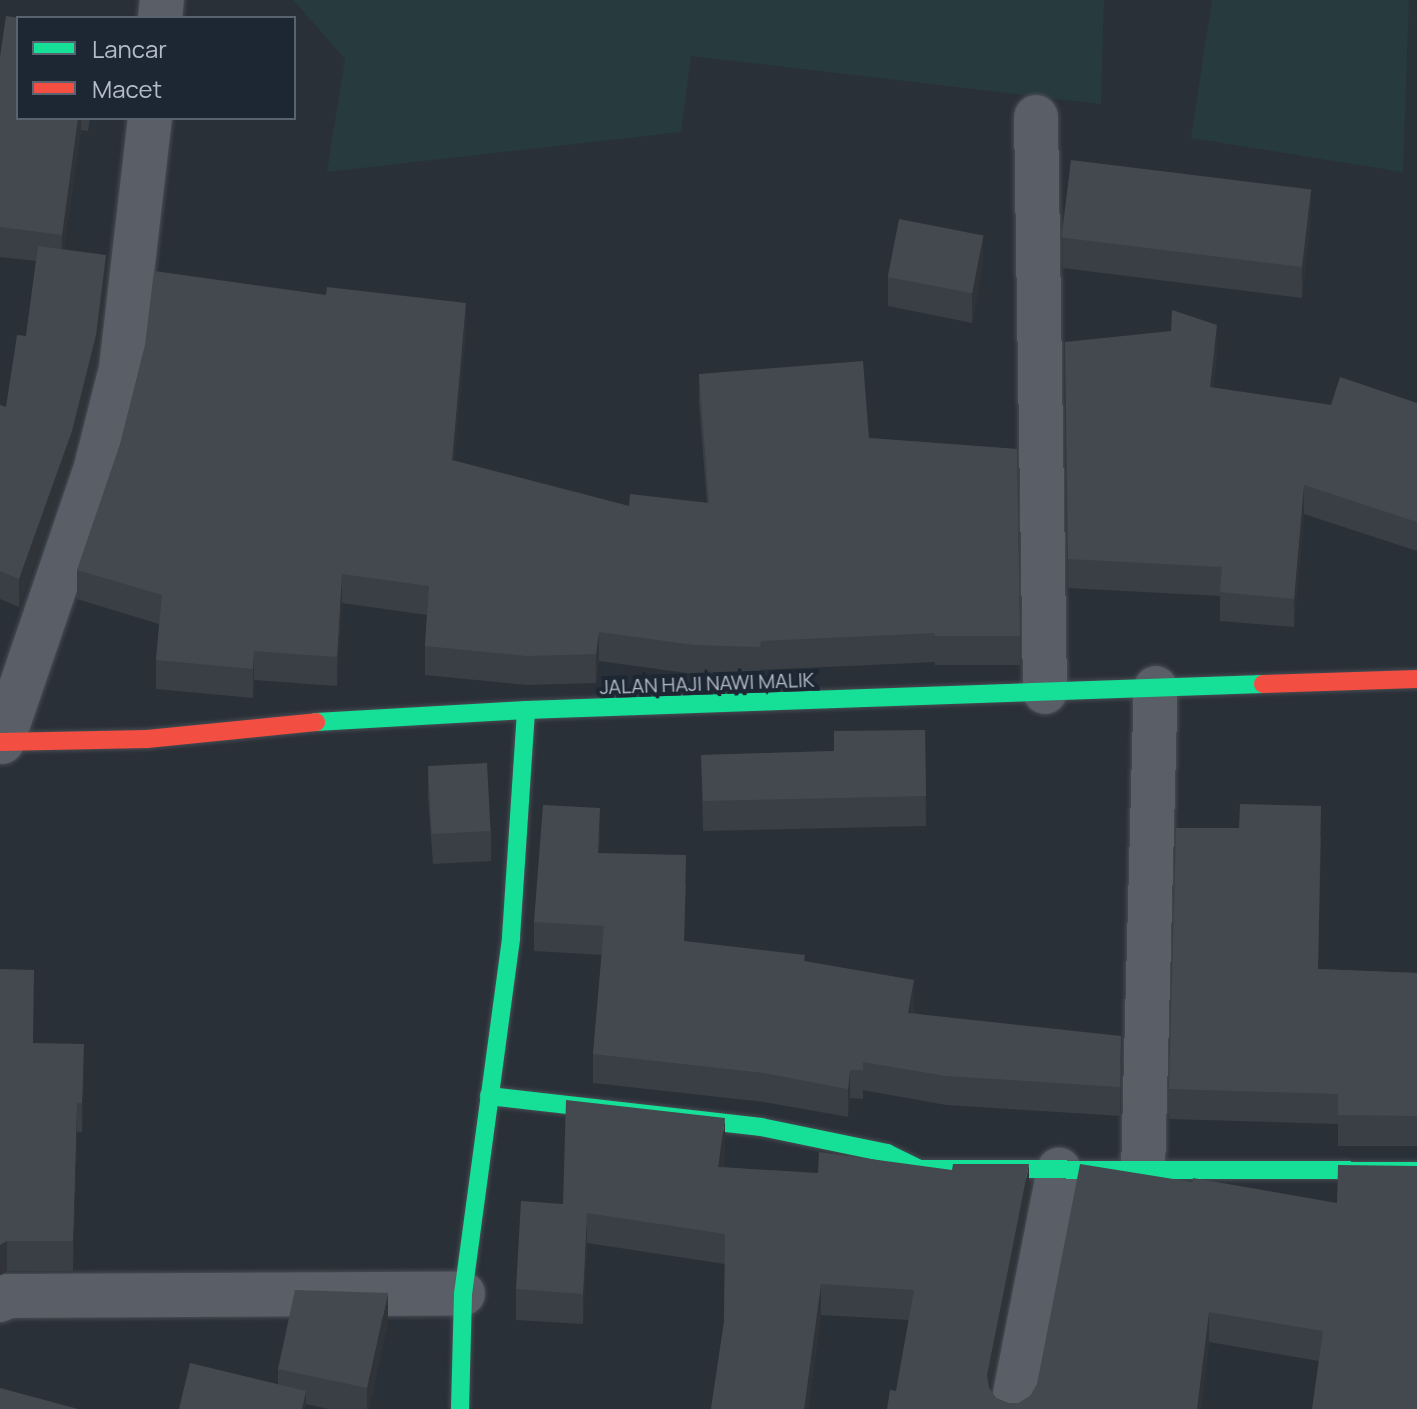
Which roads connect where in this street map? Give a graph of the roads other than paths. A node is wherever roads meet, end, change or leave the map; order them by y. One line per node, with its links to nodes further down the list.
1 (1036, 117): 5 (street)
2 (150, 120): 7 (street)
3 (1417, 679): 4 (street, JALAN HAJI NAWI MALIK)
4 (1156, 688): 5 (street, JALAN HAJI NAWI MALIK); 11 (street)
5 (1045, 692): 6 (street, JALAN HAJI NAWI MALIK)
6 (526, 710): 7 (street, JALAN HAJI NAWI MALIK); 8 (street)
7 (1, 742)
8 (489, 1096): 9 (street); 12 (street)
9 (1059, 1170): 11 (street); 15 (street)
10 (1417, 1171): 11 (street)
11 (1143, 1172)
12 (463, 1294): 13 (street); 14 (street)
13 (0, 1300)
14 (460, 1409)
15 (1012, 1409)

